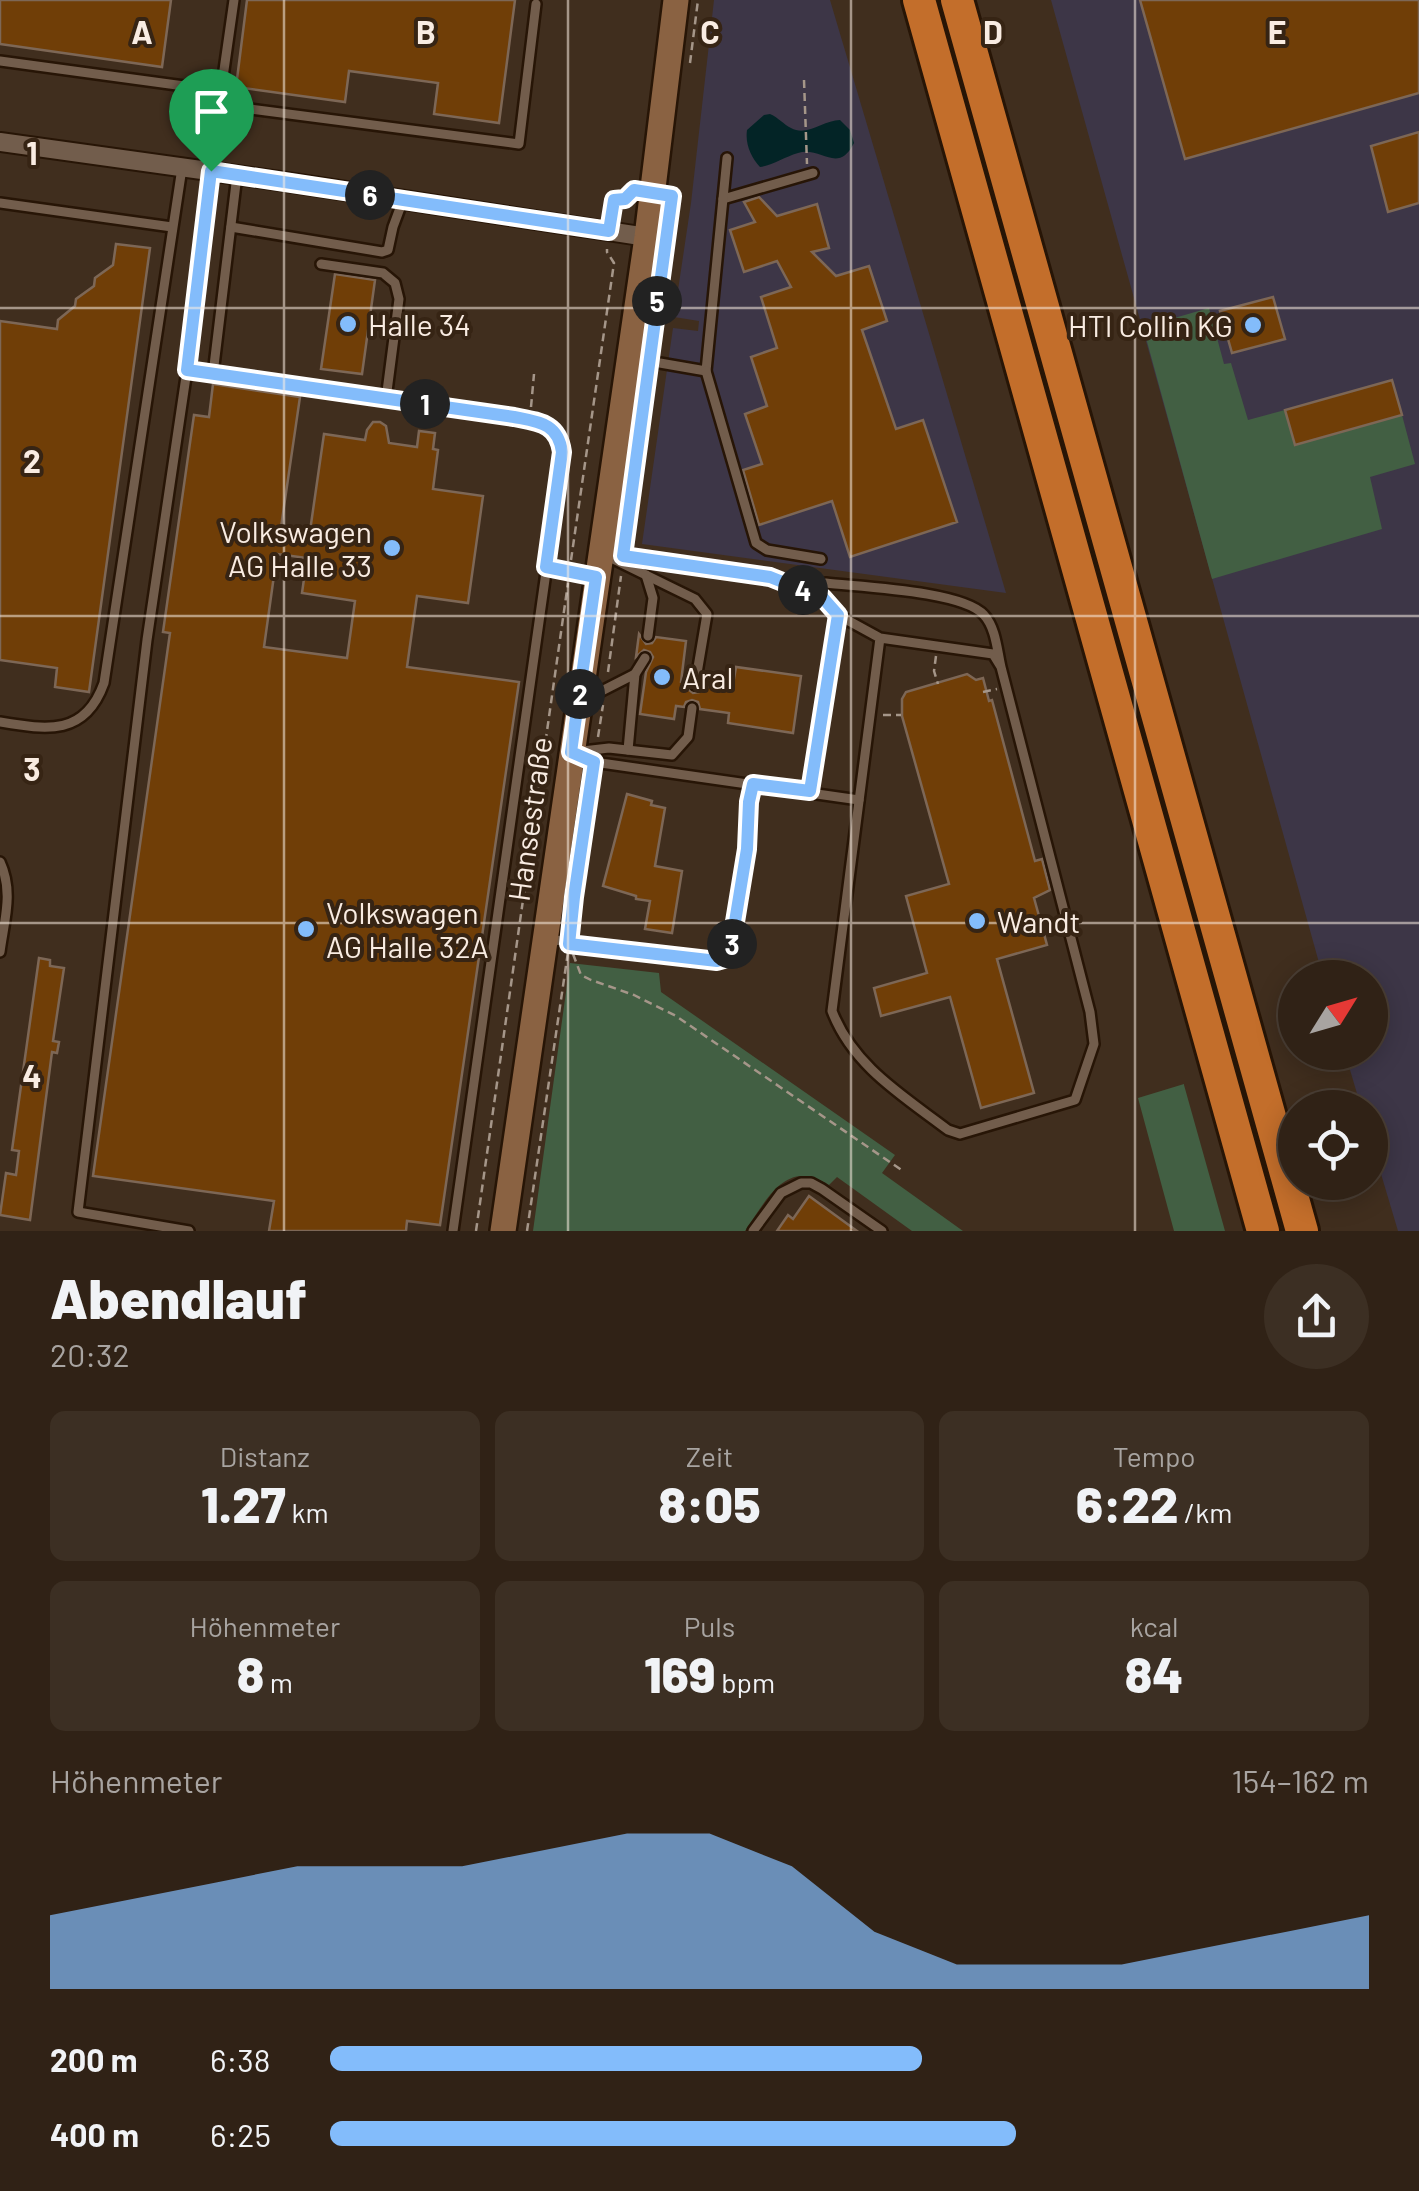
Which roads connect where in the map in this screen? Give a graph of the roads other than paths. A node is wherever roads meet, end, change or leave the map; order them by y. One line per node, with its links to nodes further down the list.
1 (234, 0): 7 (lane)
2 (676, 0): 20 (main road, Hansestraße)
3 (958, 0): 56 (highway)
4 (536, 4): 8 (lane)
5 (918, 4): 55 (highway)
6 (0, 61): 7 (lane)
7 (221, 91): 8 (lane)
8 (220, 105): 12 (lane)
9 (0, 142): 11 (street)
10 (728, 158): 15 (lane)
11 (182, 167): 12 (street); 18 (lane)
12 (211, 171): 14 (street); 23 (lane)
13 (813, 173): 15 (lane)
14 (237, 175): 16 (street); 19 (lane)
15 (723, 198): 24 (lane)
16 (403, 200): 19 (lane); 20 (street)
17 (0, 203): 18 (lane)
18 (172, 227): 41 (lane)
19 (231, 228): 25 (lane)
20 (647, 237): 22 (main road, Hansestraße)
21 (321, 264): 26 (lane)
22 (628, 358): 24 (lane); 28 (main road, Hansestraße)
23 (187, 370): 25 (lane); 50 (lane)
24 (706, 370): 27 (lane)
25 (212, 374): 26 (lane)
26 (386, 399): 29 (lane)
27 (821, 559)
28 (610, 562): 29 (lane); 30 (lane); 31 (lane); 39 (main road, Hansestraße)
29 (546, 567): 51 (lane)
30 (646, 575): 33 (lane); 38 (lane)
31 (823, 598): 32 (lane); 36 (lane)
32 (838, 615): 34 (lane); 44 (lane)
33 (648, 636)
34 (880, 638): 36 (lane); 45 (lane)
35 (645, 658): 37 (lane)
36 (1001, 667): 45 (lane)
37 (635, 674): 39 (lane); 42 (lane)
38 (695, 685)
39 (578, 702): 43 (main road, Hansestraße)
40 (692, 708): 42 (lane)
41 (0, 722)
42 (628, 750): 43 (lane)
43 (587, 754): 44 (lane); 48 (main road, Hansestraße)
44 (810, 791): 45 (lane)
45 (859, 800)
46 (747, 849): 48 (lane)
47 (0, 862): 49 (lane)
48 (557, 941): 52 (main road, Hansestraße)
49 (0, 952)
50 (189, 1231)
51 (453, 1231)
52 (503, 1231)
53 (753, 1231): 54 (lane)
54 (882, 1231)
55 (1262, 1231)
56 (1302, 1231)

